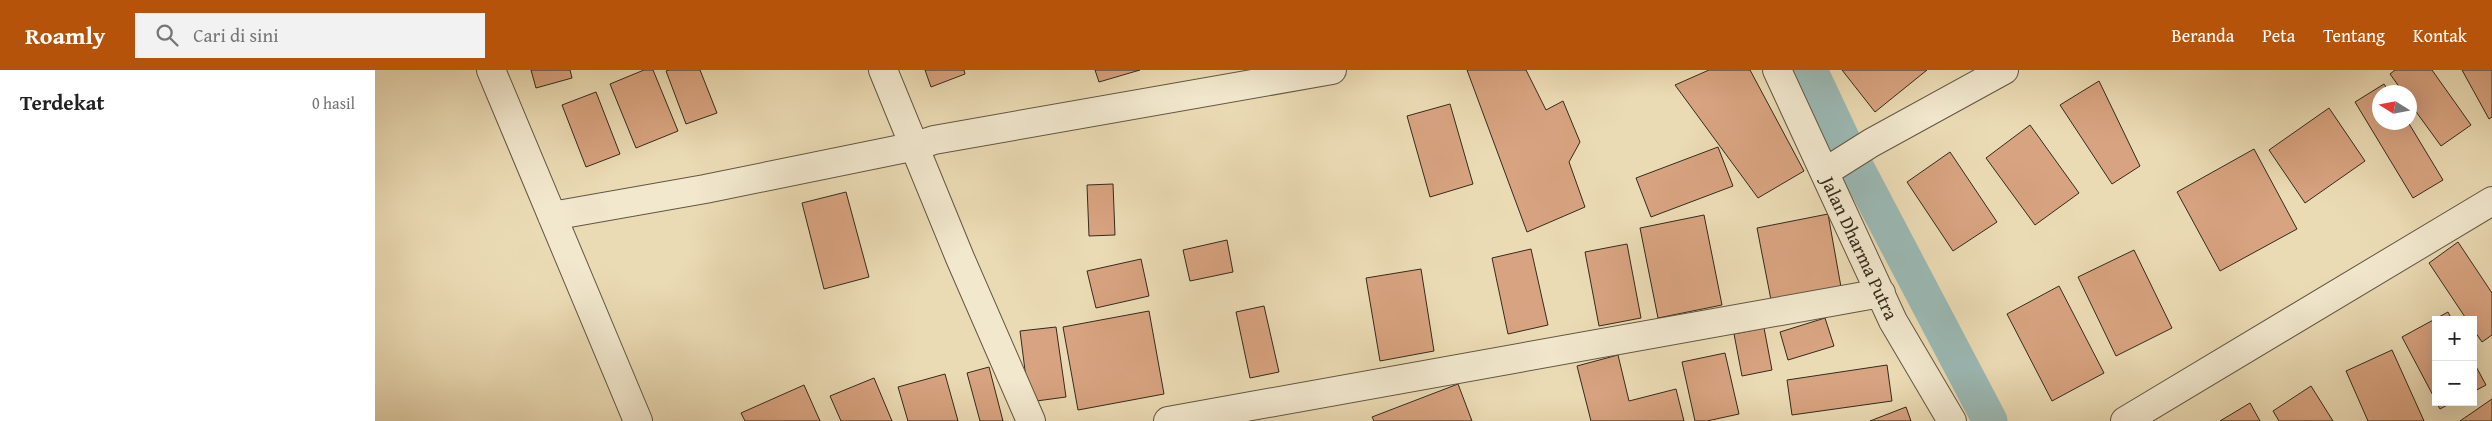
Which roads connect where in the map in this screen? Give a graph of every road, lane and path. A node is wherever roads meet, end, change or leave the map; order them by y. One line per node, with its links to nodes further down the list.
1 (491, 70): 9 (street)
2 (883, 70): 6 (street)
3 (1332, 70): 6 (street)
4 (1777, 70): 7 (street, Jalan Dharma Putra)
5 (2004, 70): 7 (street)
6 (916, 146): 9 (street); 12 (street)
7 (1834, 167): 10 (street, Jalan Dharma Putra)
8 (2492, 201): 15 (street)
9 (552, 216): 11 (street)
10 (1881, 293): 13 (street); 14 (street, Jalan Dharma Putra)
11 (638, 421)
12 (1031, 421)
13 (1169, 421)
14 (1952, 421)
15 (2125, 421)

